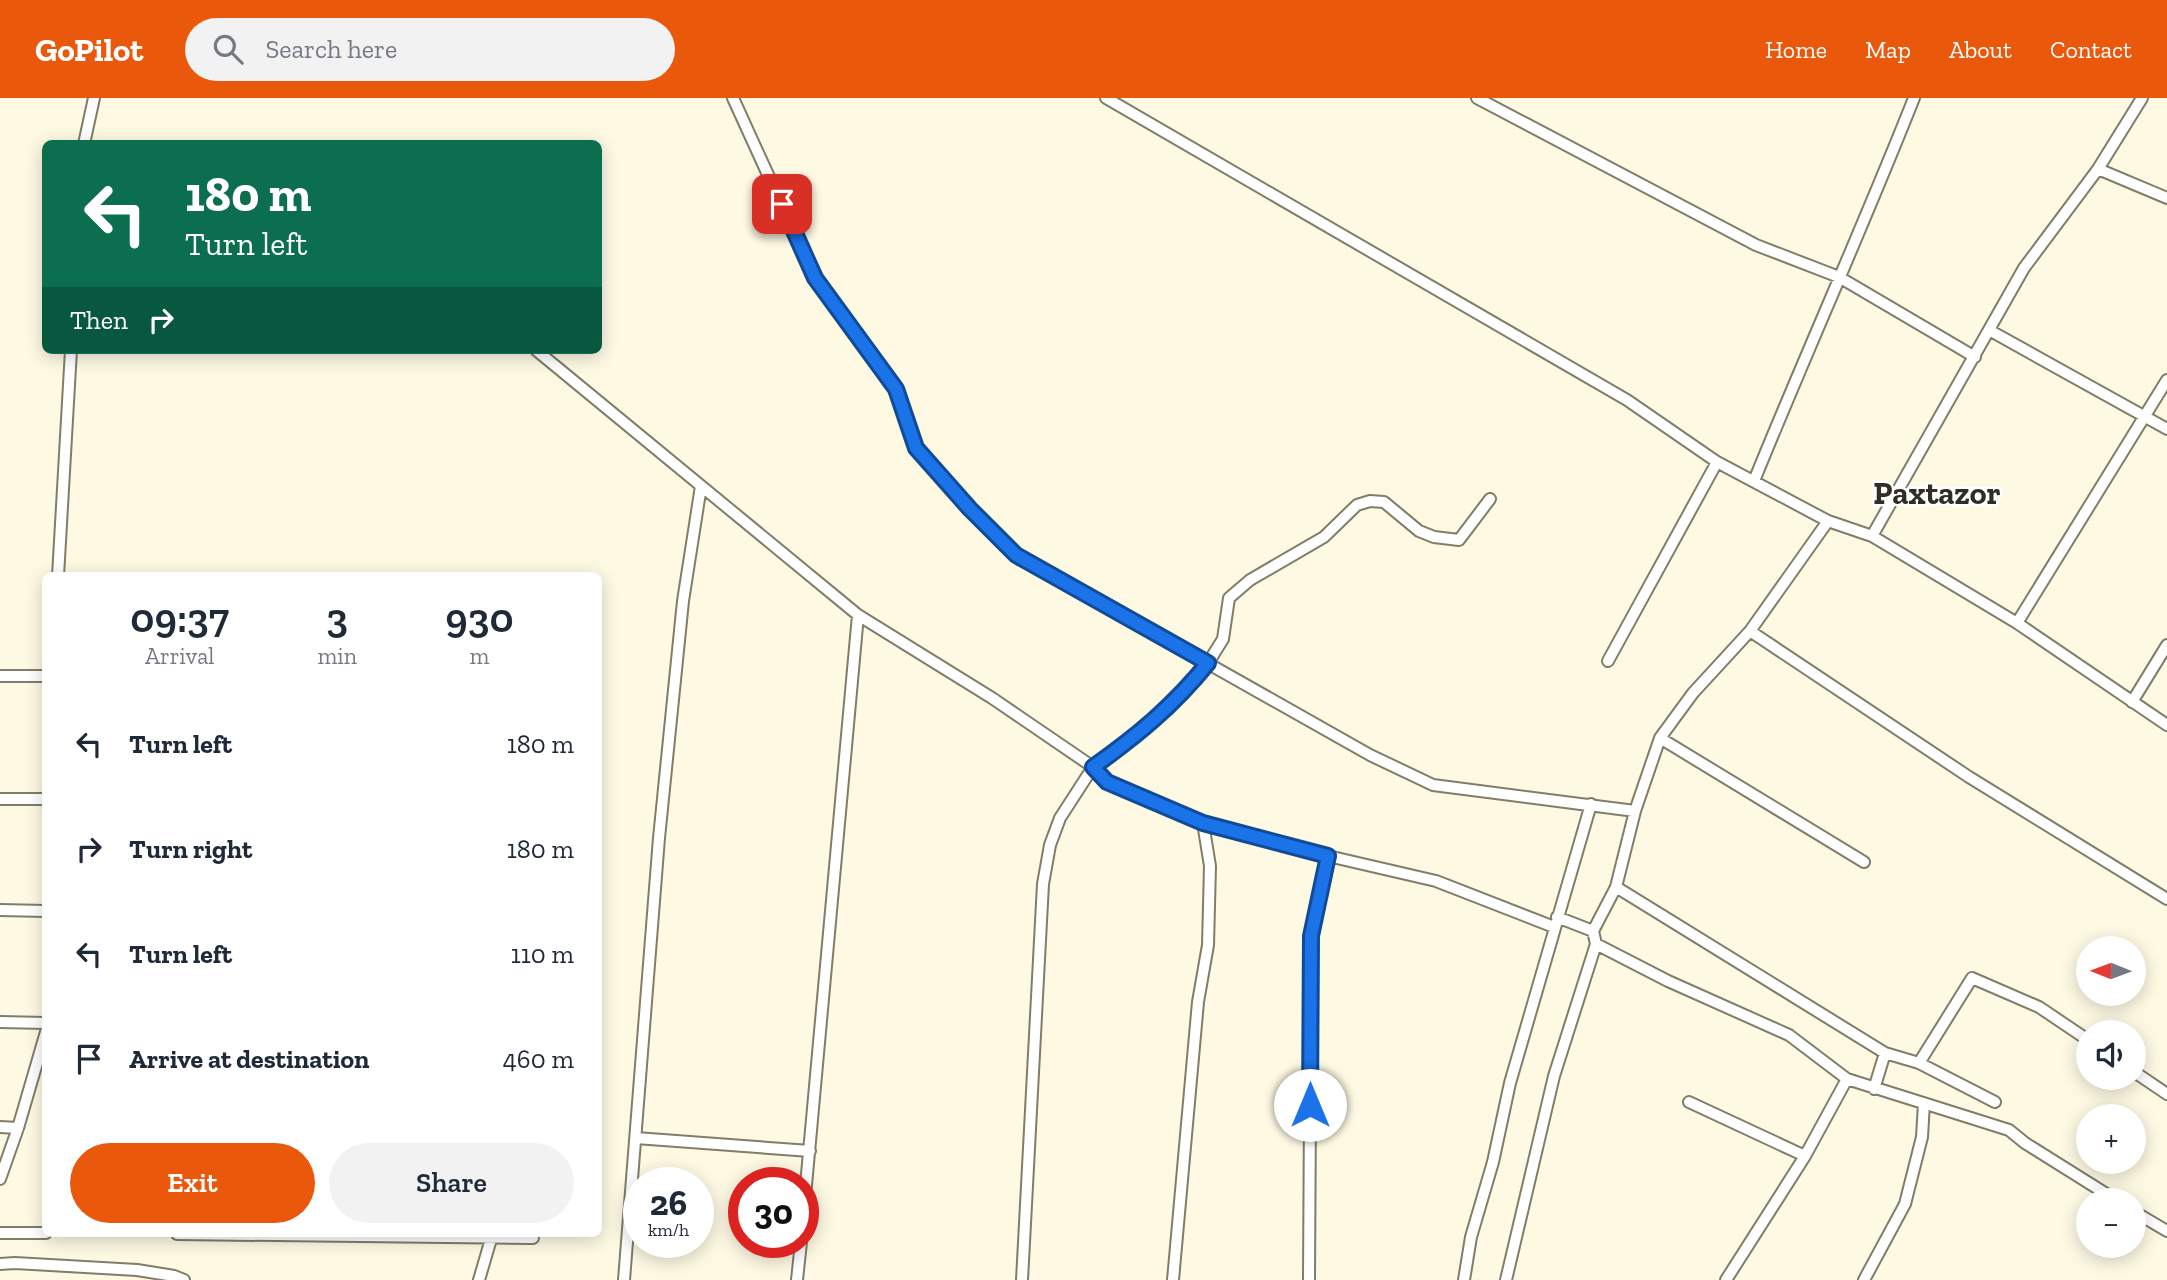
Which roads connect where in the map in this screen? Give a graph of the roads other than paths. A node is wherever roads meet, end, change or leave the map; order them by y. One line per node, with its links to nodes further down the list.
1 (94, 98): 7 (street)
2 (733, 98): 30 (street)
3 (1106, 98): 18 (street)
4 (1477, 98): 10 (street)
5 (1914, 98): 10 (street)
6 (2142, 98): 8 (street)
7 (85, 140)
8 (2098, 169): 9 (street); 11 (street)
9 (2167, 198)
10 (1839, 278): 14 (street); 19 (street)
11 (1989, 330): 14 (street); 16 (street)
12 (71, 354): 24 (street)
13 (541, 354): 20 (street)
14 (1975, 357): 23 (street)
15 (2167, 380): 16 (street)
16 (2146, 416): 17 (street); 26 (street)
17 (2167, 429)
18 (1717, 462): 19 (street); 29 (street)
19 (1754, 481): 22 (street)
20 (701, 486): 25 (street); 66 (street)
21 (1490, 499): 30 (street)
22 (1828, 521): 23 (street); 27 (street)
23 (1872, 536): 26 (street)
24 (58, 572)
25 (858, 615): 36 (street); 67 (street)
26 (2017, 623): 33 (street)
27 (1750, 631): 35 (street); 45 (street)
28 (2167, 645): 33 (street)
29 (1608, 661)
30 (1208, 663): 36 (street); 39 (street)
31 (0, 676): 32 (street)
32 (42, 676)
33 (2132, 702): 34 (street)
34 (2167, 725)
35 (1660, 738): 40 (street); 43 (street)
36 (1093, 767): 41 (street); 85 (street)
37 (0, 799): 38 (street)
38 (42, 799)
39 (1591, 804): 40 (street); 48 (street)
40 (1635, 811): 44 (street)
41 (1203, 823): 42 (street); 86 (street)
42 (1328, 856): 48 (street); 87 (street)
43 (1864, 862)
44 (1616, 887): 49 (street); 55 (street)
45 (2167, 899)
46 (0, 910): 47 (street)
47 (42, 911)
48 (1555, 922): 49 (street); 88 (street)
49 (1593, 931): 50 (street)
50 (1597, 944): 57 (street); 89 (street)
51 (0, 1022): 52 (street)
52 (42, 1023)
53 (2076, 1032): 56 (street)
54 (42, 1046): 65 (street)
55 (1885, 1053): 56 (street); 59 (street)
56 (1919, 1063): 62 (street)
57 (1847, 1079): 59 (street); 68 (street)
58 (2146, 1080): 60 (street)
59 (1874, 1089): 63 (street)
60 (2167, 1094)
61 (1689, 1102): 68 (street)
62 (1995, 1102)
63 (1924, 1103): 71 (street); 91 (street)
64 (0, 1128): 65 (street)
65 (18, 1128): 70 (street)
66 (636, 1138): 67 (street); 83 (street)
67 (810, 1151): 69 (street)
68 (1805, 1156): 90 (street)
69 (808, 1167)
70 (0, 1180)
71 (2097, 1188)
72 (2146, 1219): 73 (street)
73 (2167, 1231)
74 (0, 1233): 75 (street)
75 (42, 1233)
76 (365, 1237): 78 (street)
77 (533, 1238): 78 (street)
78 (491, 1239): 82 (street)
79 (799, 1258): 84 (street)
80 (0, 1264): 81 (street)
81 (184, 1280)
82 (479, 1280)
83 (624, 1280)
84 (797, 1280)
85 (1022, 1280)
86 (1172, 1280)
87 (1309, 1280)
88 (1464, 1280)
89 (1506, 1280)
90 (1726, 1280)
91 (1864, 1280)

